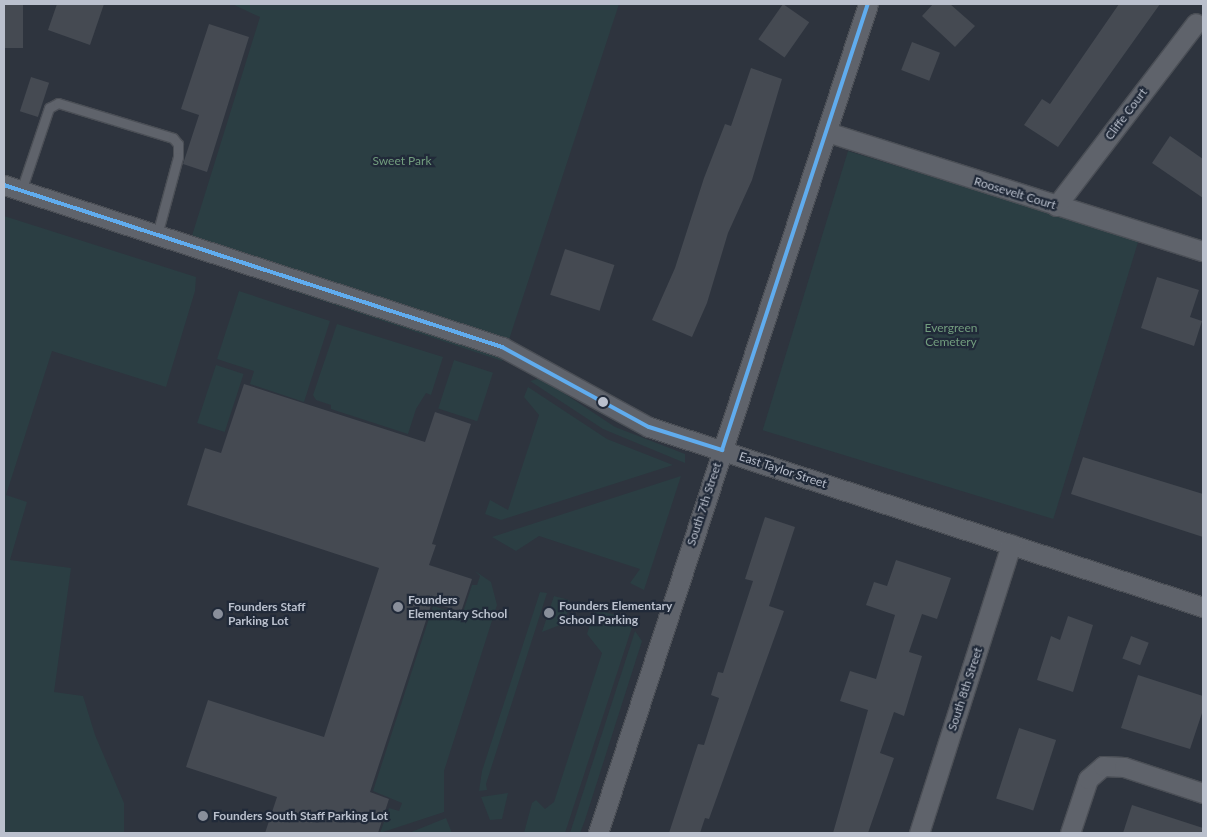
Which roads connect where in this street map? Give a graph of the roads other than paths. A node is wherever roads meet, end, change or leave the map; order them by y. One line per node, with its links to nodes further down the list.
1 (868, 4): 3 (street, South 7th Street)
2 (1196, 23): 5 (street, Cliffe Court)
3 (827, 132): 5 (street, Roosevelt Court); 8 (street, South 7th Street)
4 (12, 188): 6 (street, East Taylor Street); 6 (lane)
5 (1056, 206): 7 (street, Roosevelt Court)
6 (157, 235): 8 (street, East Taylor Street)
7 (1203, 251)
8 (722, 450): 9 (street, East Taylor Street); 12 (street, South 7th Street)
9 (1011, 544): 10 (street, East Taylor Street); 13 (street, South 8th Street)
10 (1203, 607)
11 (1203, 793): 14 (street)
12 (598, 833)
13 (919, 833)
14 (1070, 833)

